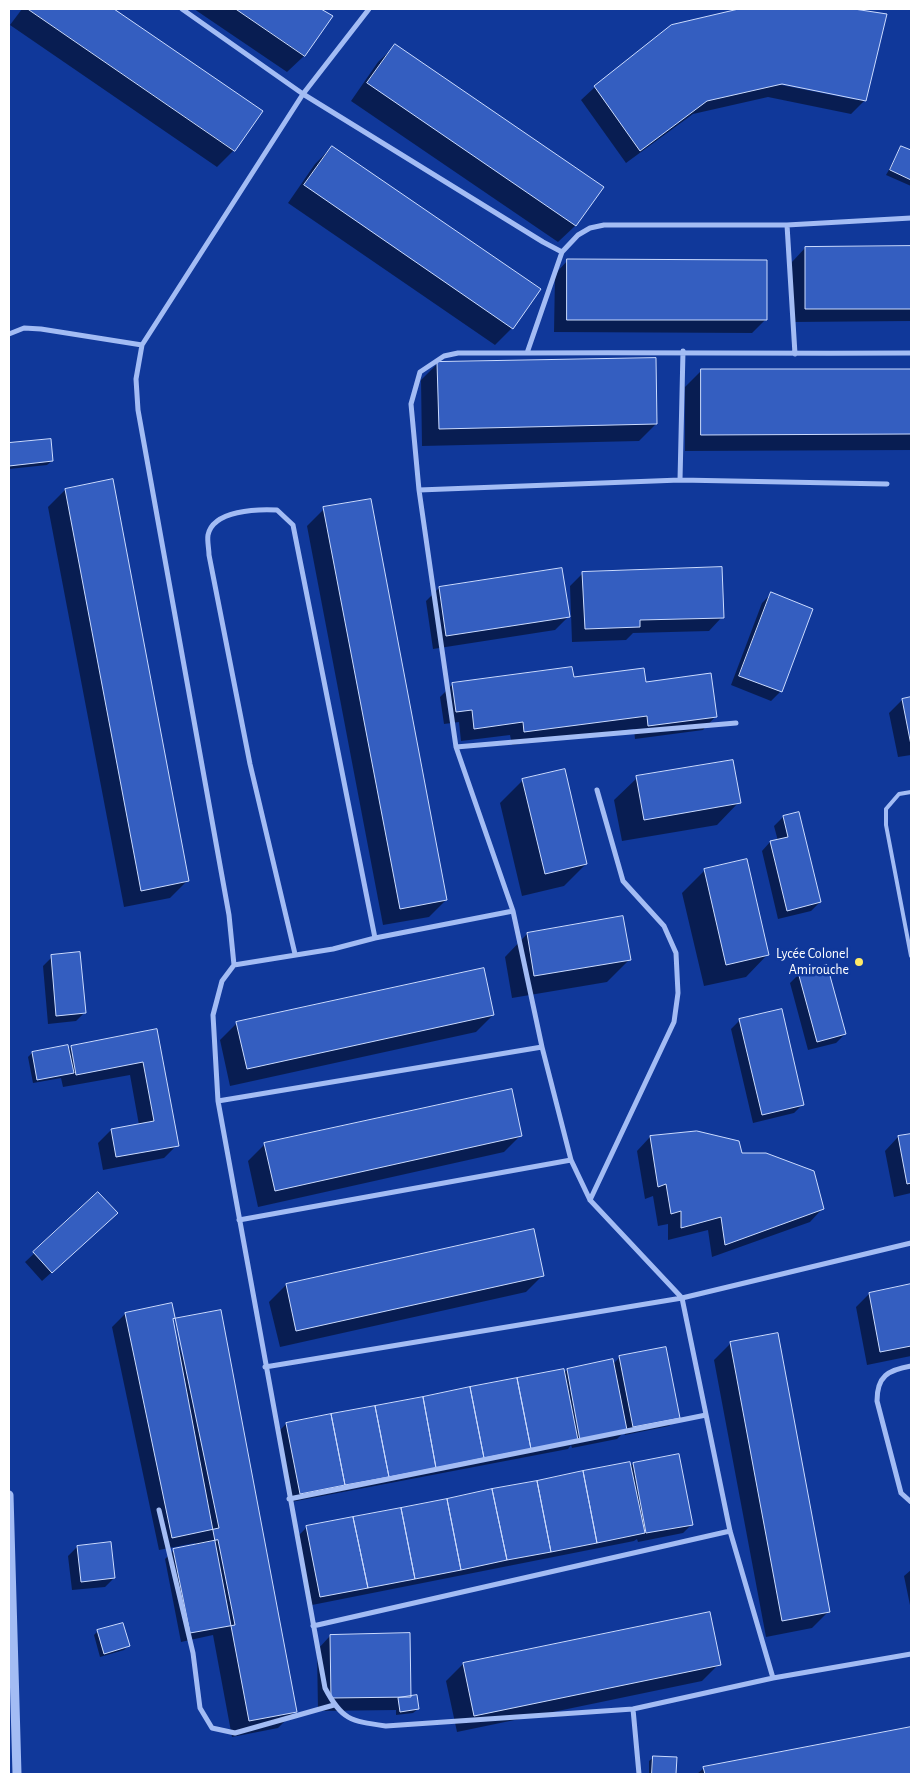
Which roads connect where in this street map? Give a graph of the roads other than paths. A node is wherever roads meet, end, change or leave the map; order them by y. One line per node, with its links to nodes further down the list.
1 (182, 9): 3 (street)
2 (369, 9): 3 (street)
3 (302, 94): 6 (street); 8 (street)
4 (911, 218): 5 (street)
5 (787, 225): 6 (street); 12 (street)
6 (562, 252): 10 (street)
7 (9, 334): 8 (street)
8 (142, 345): 24 (street)
9 (684, 351): 10 (street); 12 (street); 13 (street)
10 (527, 353): 15 (street)
11 (911, 353): 12 (street)
12 (795, 354)
13 (680, 480): 14 (street); 15 (street)
14 (887, 484)
15 (418, 490): 17 (street)
16 (736, 723): 17 (street)
17 (456, 748): 20 (street)
18 (597, 790): 28 (street)
19 (911, 792): 23 (lane)
20 (513, 911): 21 (street); 25 (street)
21 (375, 938): 22 (street); 22 (street)
22 (295, 954): 24 (street)
23 (911, 956)
24 (234, 965): 26 (street)
25 (542, 1047): 26 (street); 27 (street)
26 (218, 1100): 29 (street)
27 (571, 1160): 28 (street); 29 (street)
28 (590, 1200): 31 (street)
29 (239, 1220): 33 (street)
30 (911, 1243): 31 (street)
31 (682, 1298): 33 (street); 34 (street)
32 (911, 1366): 37 (street)
33 (265, 1367): 36 (street)
34 (706, 1415): 36 (street); 39 (street)
35 (9, 1495): 45 (street)
36 (289, 1499): 40 (street)
37 (911, 1502)
38 (159, 1510): 43 (street)
39 (730, 1531): 40 (street); 42 (street)
40 (312, 1626): 43 (street)
41 (911, 1654): 42 (street)
42 (773, 1678): 44 (street)
43 (334, 1705): 44 (street)
44 (633, 1709): 46 (street)
45 (17, 1774)
46 (639, 1774)

